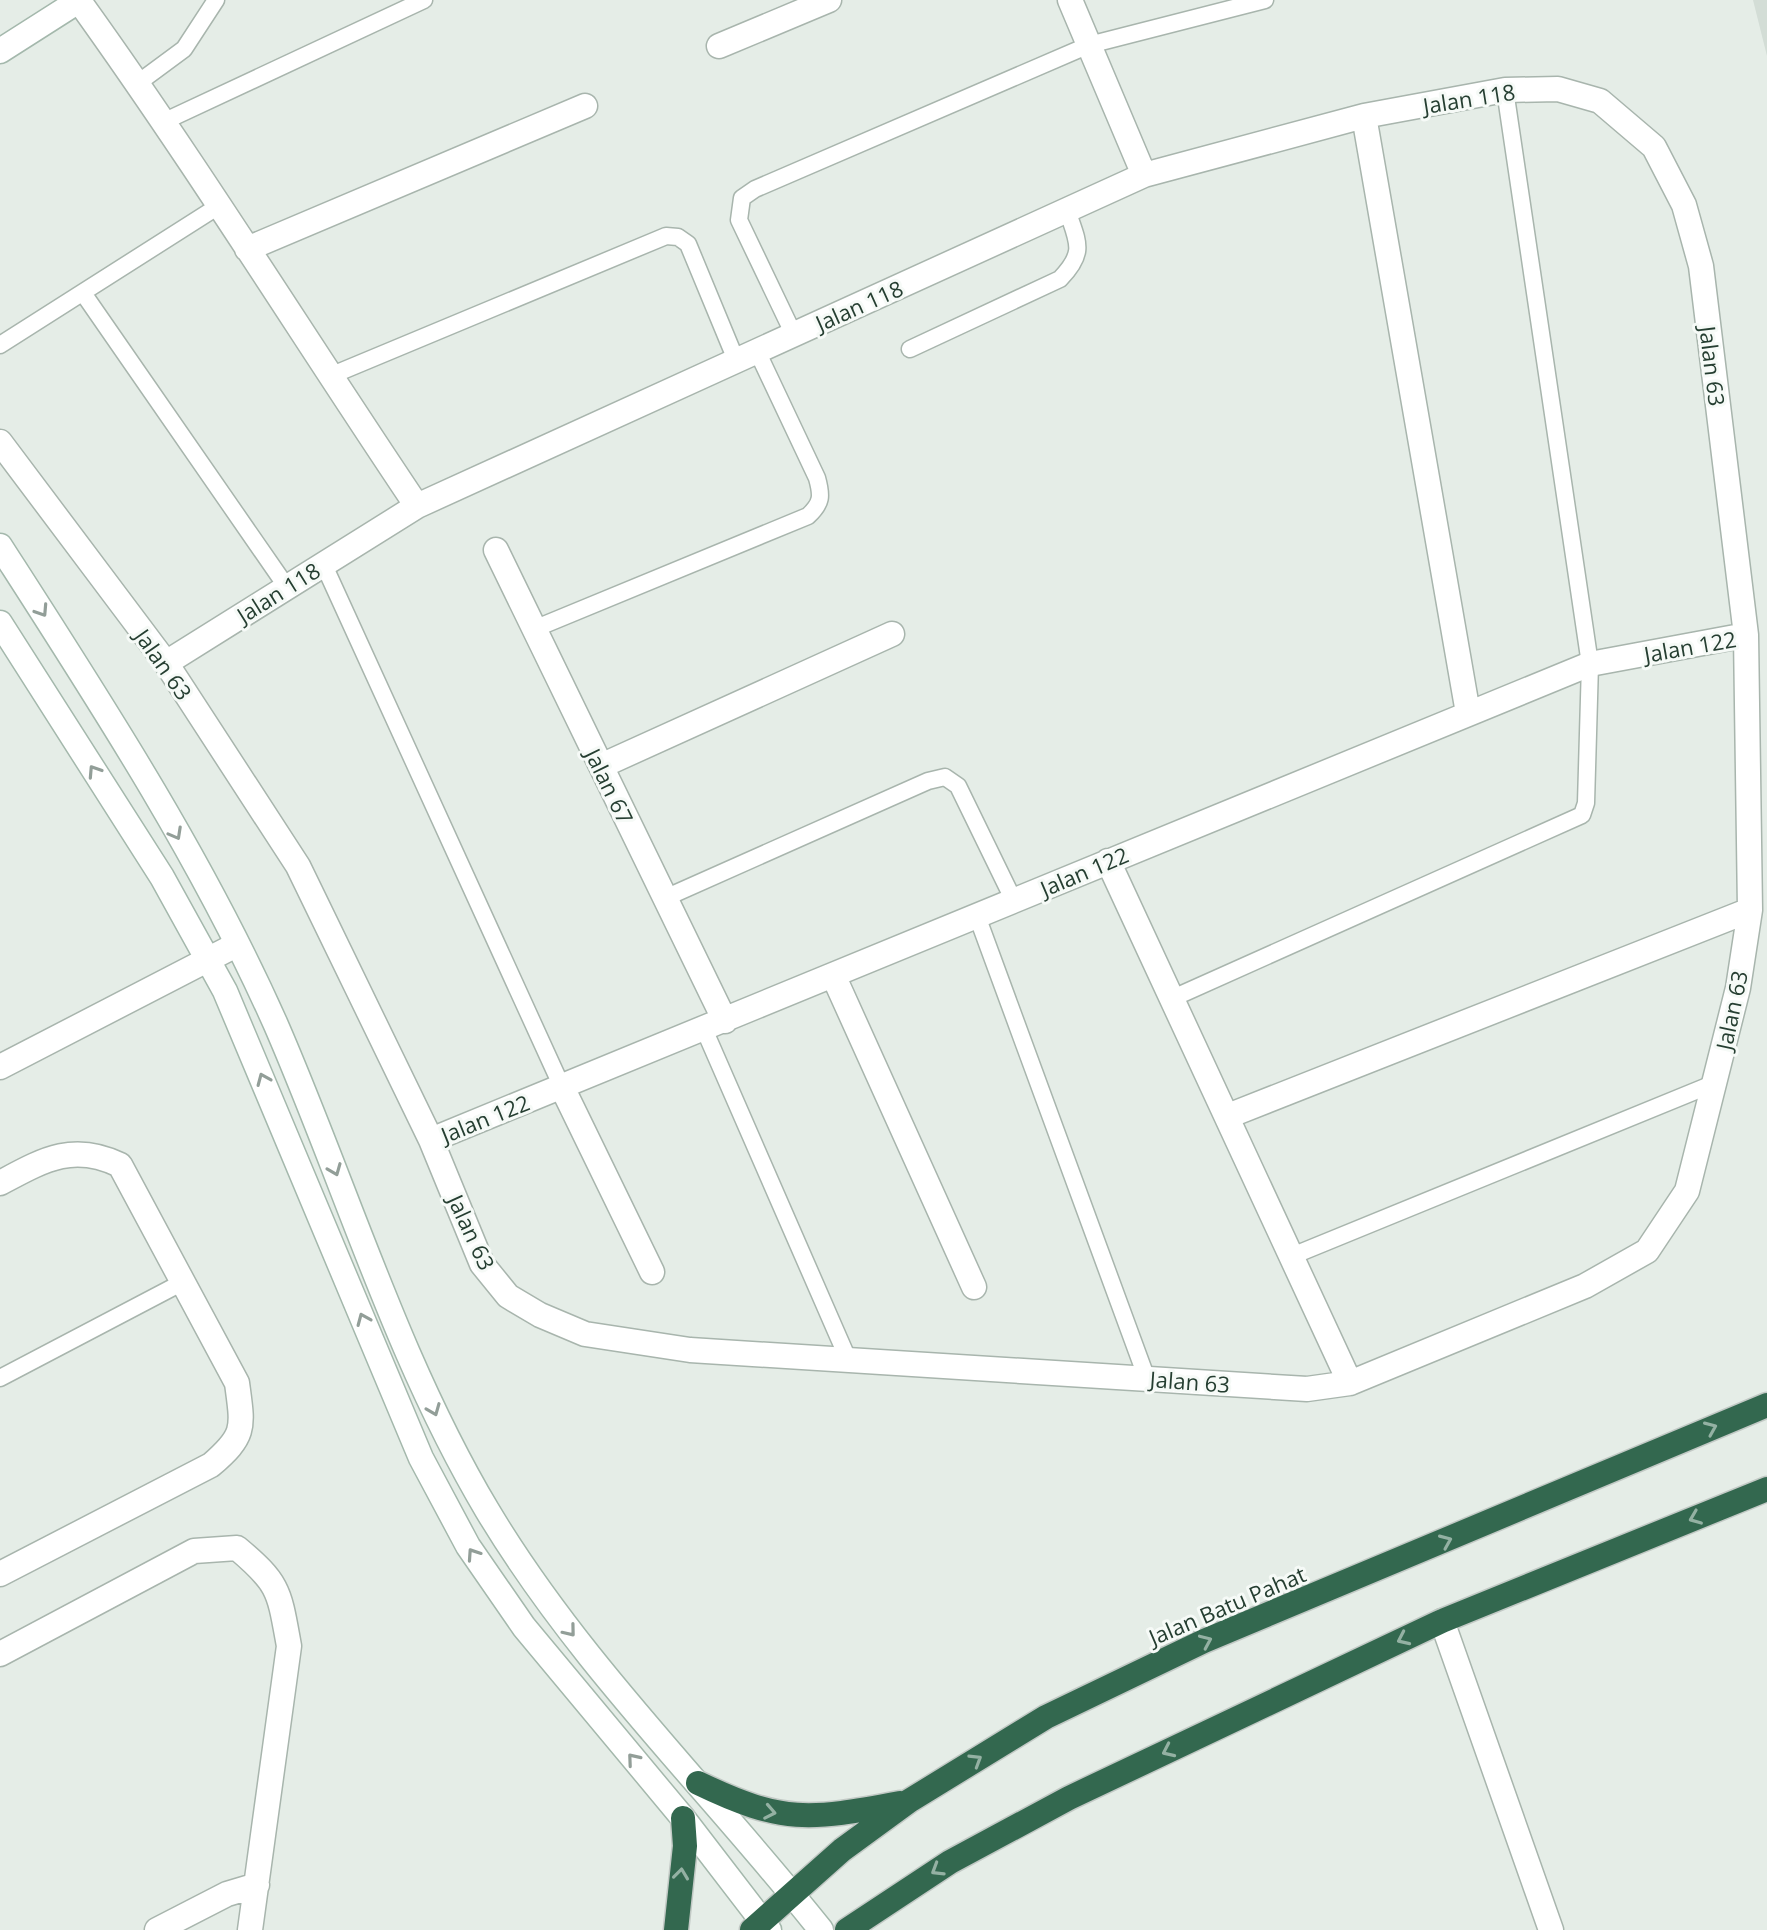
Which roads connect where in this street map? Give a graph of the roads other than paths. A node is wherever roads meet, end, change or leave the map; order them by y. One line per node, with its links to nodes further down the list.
1 (80, 0): 8 (street); 10 (street)
2 (216, 0): 10 (lane)
3 (424, 0): 15 (lane)
4 (829, 0): 9 (street)
5 (1070, 0): 7 (street)
6 (1265, 0): 7 (lane)
7 (1089, 45): 16 (street); 21 (lane)
8 (2, 46)
9 (719, 46)
10 (138, 83): 15 (street)
11 (1505, 90): 12 (street, Jalan 118); 14 (street, Jalan 118); 37 (lane)
12 (1600, 101): 35 (street, Jalan 63)
13 (585, 106): 19 (street)
14 (1364, 116): 16 (street, Jalan 118); 38 (street)
15 (165, 121): 17 (street)
16 (1144, 175): 18 (street, Jalan 118)
17 (217, 207): 19 (street); 20 (lane)
18 (1067, 210): 21 (street, Jalan 118); 23 (lane)
19 (247, 249): 25 (street)
20 (83, 293): 22 (lane); 31 (lane)
21 (794, 335): 24 (street, Jalan 118)
22 (0, 345)
23 (910, 349)
24 (746, 356): 25 (lane); 27 (street, Jalan 118); 33 (lane)
25 (330, 376): 27 (street)
26 (0, 442): 36 (street, Jalan 63)
27 (417, 506): 30 (street, Jalan 118)
28 (0, 546): 45 (street, one-way to 45)
29 (496, 550): 33 (street, Jalan 67)
30 (323, 563): 31 (street, Jalan 118); 52 (lane)
31 (286, 586): 36 (street, Jalan 118)
32 (0, 623): 46 (street, one-way to 32)
33 (534, 629): 39 (street, Jalan 67)
34 (892, 634): 39 (street)
35 (1746, 635): 37 (street, Jalan 122); 43 (street, Jalan 63)
36 (166, 663): 54 (street, Jalan 63)
37 (1590, 664): 38 (street, Jalan 122); 48 (lane)
38 (1468, 713): 40 (street, Jalan 122)
39 (601, 766): 41 (street, Jalan 67)
40 (1108, 861): 42 (street, Jalan 122); 48 (street)
41 (665, 898): 42 (lane); 49 (street, Jalan 67)
42 (1014, 901): 44 (street, Jalan 122)
43 (1750, 910): 51 (street, Jalan 63); 53 (street)
44 (977, 916): 47 (street, Jalan 122); 62 (lane)
45 (236, 945): 46 (street); 69 (street, one-way to 69)
46 (205, 958): 50 (street); 71 (street, one-way to 46)
47 (834, 977): 49 (street, Jalan 122); 59 (street)
48 (1173, 998): 53 (street)
49 (714, 1025): 52 (street, Jalan 122); 60 (lane)
50 (0, 1067)
51 (1715, 1083): 56 (lane); 63 (street, Jalan 63)
52 (562, 1087): 54 (street, Jalan 122); 57 (street)
53 (1228, 1116): 56 (street)
54 (431, 1140): 60 (street, Jalan 63)
55 (0, 1183): 58 (street)
56 (1292, 1256): 63 (street)
57 (652, 1272)
58 (183, 1282): 61 (lane); 66 (street)
59 (974, 1287)
60 (848, 1359): 62 (street, Jalan 63)
61 (0, 1378)
62 (1147, 1379): 63 (street, Jalan 63)
63 (1350, 1383)
64 (1767, 1405): 70 (highway, Jalan Batu Pahat, one-way to 64)
65 (1767, 1489): 67 (highway, one-way to 67)
66 (0, 1574)
67 (1442, 1621): 79 (highway, one-way to 79); 80 (street)
68 (0, 1654): 72 (street)
69 (698, 1783): 70 (highway, one-way to 70); 73 (street)
70 (909, 1801): 73 (highway, Jalan Batu Pahat)
71 (683, 1818): 74 (street); 77 (highway, one-way to 71)
72 (257, 1885): 75 (street); 76 (street)
73 (793, 1895): 74 (highway, Jalan Batu Pahat); 78 (street)
74 (761, 1927)
75 (157, 1930)
76 (250, 1930)
77 (676, 1930)
78 (821, 1930)
79 (847, 1930)
80 (1551, 1930)

